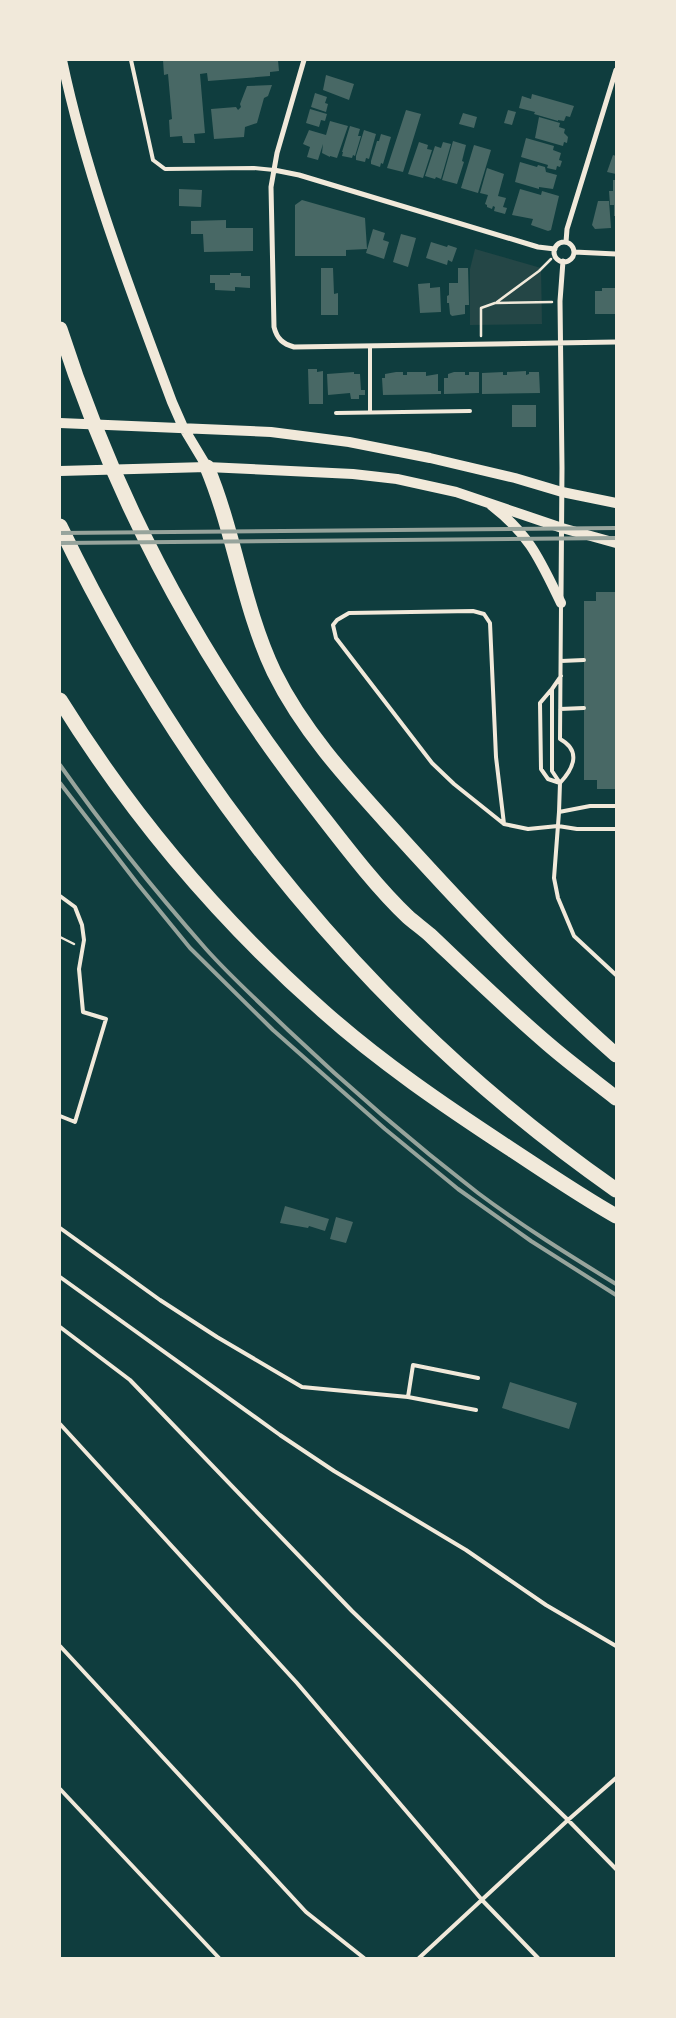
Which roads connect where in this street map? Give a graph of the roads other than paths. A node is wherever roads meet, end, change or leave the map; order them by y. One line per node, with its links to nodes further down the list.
1 (62, 60): 19 (main road)
2 (130, 60): 5 (lane)
3 (304, 60): 5 (street)
4 (616, 70): 6 (street)
5 (274, 170): 7 (street); 14 (street)
6 (566, 242): 7 (street); 8 (street)
7 (555, 252): 10 (street)
8 (574, 252): 9 (street); 10 (street)
9 (616, 254)
10 (562, 261): 13 (street)
11 (60, 329): 45 (highway)
12 (616, 342): 13 (street)
13 (560, 343): 14 (street); 22 (street)
14 (370, 346): 16 (lane)
15 (470, 411): 16 (lane)
16 (370, 412): 17 (lane)
17 (336, 413)
18 (60, 422): 19 (main road)
19 (183, 427): 20 (main road); 22 (main road)
20 (207, 468): 21 (main road); 23 (main road); 44 (highway)
21 (60, 471)
22 (562, 492): 24 (main road); 26 (street)
23 (487, 501): 26 (main road); 28 (main road)
24 (616, 503)
25 (60, 526): 47 (highway)
26 (562, 528): 27 (main road); 28 (street)
27 (616, 543)
28 (561, 603): 29 (lane)
29 (561, 660): 30 (lane); 31 (lane)
30 (584, 660)
31 (561, 676): 32 (lane); 35 (lane)
32 (552, 689): 36 (lane); 36 (lane)
33 (60, 700): 48 (highway)
34 (584, 708): 35 (lane)
35 (560, 709): 36 (lane)
36 (560, 783): 38 (lane)
37 (616, 806): 38 (lane)
38 (559, 812): 40 (lane)
39 (504, 824): 39 (lane); 40 (lane)
40 (558, 826): 41 (lane); 43 (lane)
41 (616, 829)
42 (60, 896): 46 (lane)
43 (616, 975)
44 (616, 1055)
45 (616, 1098)
46 (60, 1116)
47 (616, 1190)
48 (616, 1216)
49 (60, 1228): 53 (lane)
50 (60, 1277): 57 (lane)
51 (60, 1327): 60 (lane)
52 (478, 1378): 53 (lane)
53 (408, 1397): 54 (lane)
54 (476, 1410)
55 (60, 1424): 62 (lane)
56 (60, 1646): 64 (lane)
57 (616, 1646)
58 (616, 1778): 60 (lane)
59 (60, 1789): 63 (lane)
60 (568, 1820): 61 (lane); 62 (lane)
61 (616, 1869)
62 (482, 1900): 65 (lane); 66 (lane)
63 (219, 1958)
64 (364, 1958)
65 (419, 1958)
66 (538, 1958)

